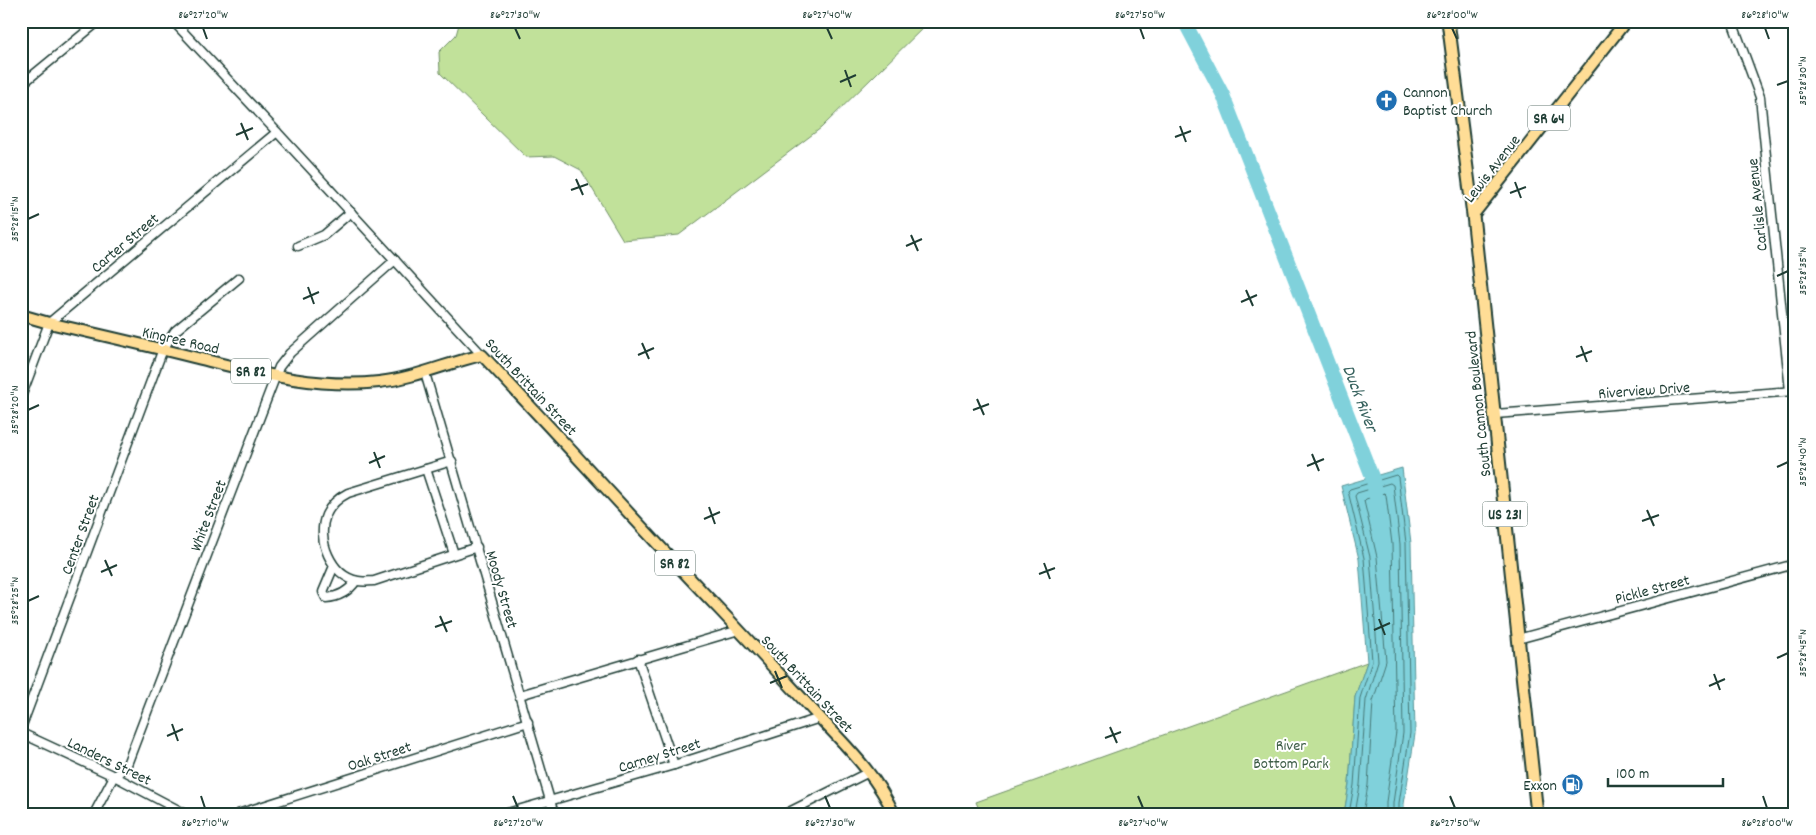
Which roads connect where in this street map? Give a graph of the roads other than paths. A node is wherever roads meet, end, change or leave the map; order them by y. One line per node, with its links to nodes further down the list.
1 (99, 21): 6 (street)
2 (173, 21): 7 (street, South Brittain Street)
3 (1448, 21): 9 (highway, South Cannon Boulevard / US 231)
4 (1626, 21): 9 (main road, Lewis Avenue / SR 64)
5 (1732, 21): 19 (street, Carlisle Avenue)
6 (21, 85)
7 (278, 132): 8 (street, South Brittain Street); 14 (street, Carter Street)
8 (350, 212): 10 (street); 11 (street, South Brittain Street)
9 (1473, 215): 21 (highway, South Cannon Boulevard / US 231)
10 (298, 246)
11 (395, 260): 16 (street, South Brittain Street); 18 (street, White Street)
12 (239, 278): 15 (street, Center Street)
13 (21, 315): 14 (main road, Kingree Road / SR 82)
14 (49, 323): 15 (main road, Kingree Road / SR 82); 20 (street, Carter Street)
15 (163, 350): 18 (main road, Kingree Road / SR 82); 35 (street, Center Street)
16 (482, 355): 17 (main road, Kingree Road / SR 82); 29 (main road, South Brittain Street / SR 82)
17 (425, 373): 18 (main road, Kingree Road / SR 82); 22 (street, Moody Street)
18 (275, 376): 39 (street, White Street)
19 (1792, 391): 21 (street, Riverview Drive)
20 (22, 393)
21 (1495, 414): 30 (highway, South Cannon Boulevard / US 231)
22 (452, 461): 23 (street); 24 (street, Moody Street)
23 (426, 468): 25 (street); 27 (street)
24 (477, 547): 25 (street); 32 (street, Moody Street)
25 (454, 554): 28 (street)
26 (1795, 564): 30 (street, Pickle Street)
27 (334, 566): 28 (street); 28 (street)
28 (356, 581)
29 (739, 630): 31 (street); 33 (main road, South Brittain Street / SR 82)
30 (1518, 639): 48 (highway, South Cannon Boulevard / US 231)
31 (638, 659): 32 (street); 37 (street)
32 (520, 695): 34 (street, Moody Street)
33 (820, 718): 37 (street, Carney Street); 38 (main road, South Brittain Street / SR 82)
34 (528, 722): 40 (street, Moody Street); 43 (street, Oak Street)
35 (21, 728)
36 (21, 733): 39 (street, Landers Street)
37 (674, 764): 40 (street, Carney Street)
38 (869, 772): 46 (street); 47 (main road, SR 82)
39 (114, 776): 41 (street, White Street); 42 (street, Landers Street)
40 (550, 800): 44 (street, Carney Street); 45 (street, Moody Street)
41 (94, 814)
42 (186, 814)
43 (238, 814)
44 (504, 814)
45 (554, 814)
46 (785, 814)
47 (894, 814)
48 (1537, 814)

